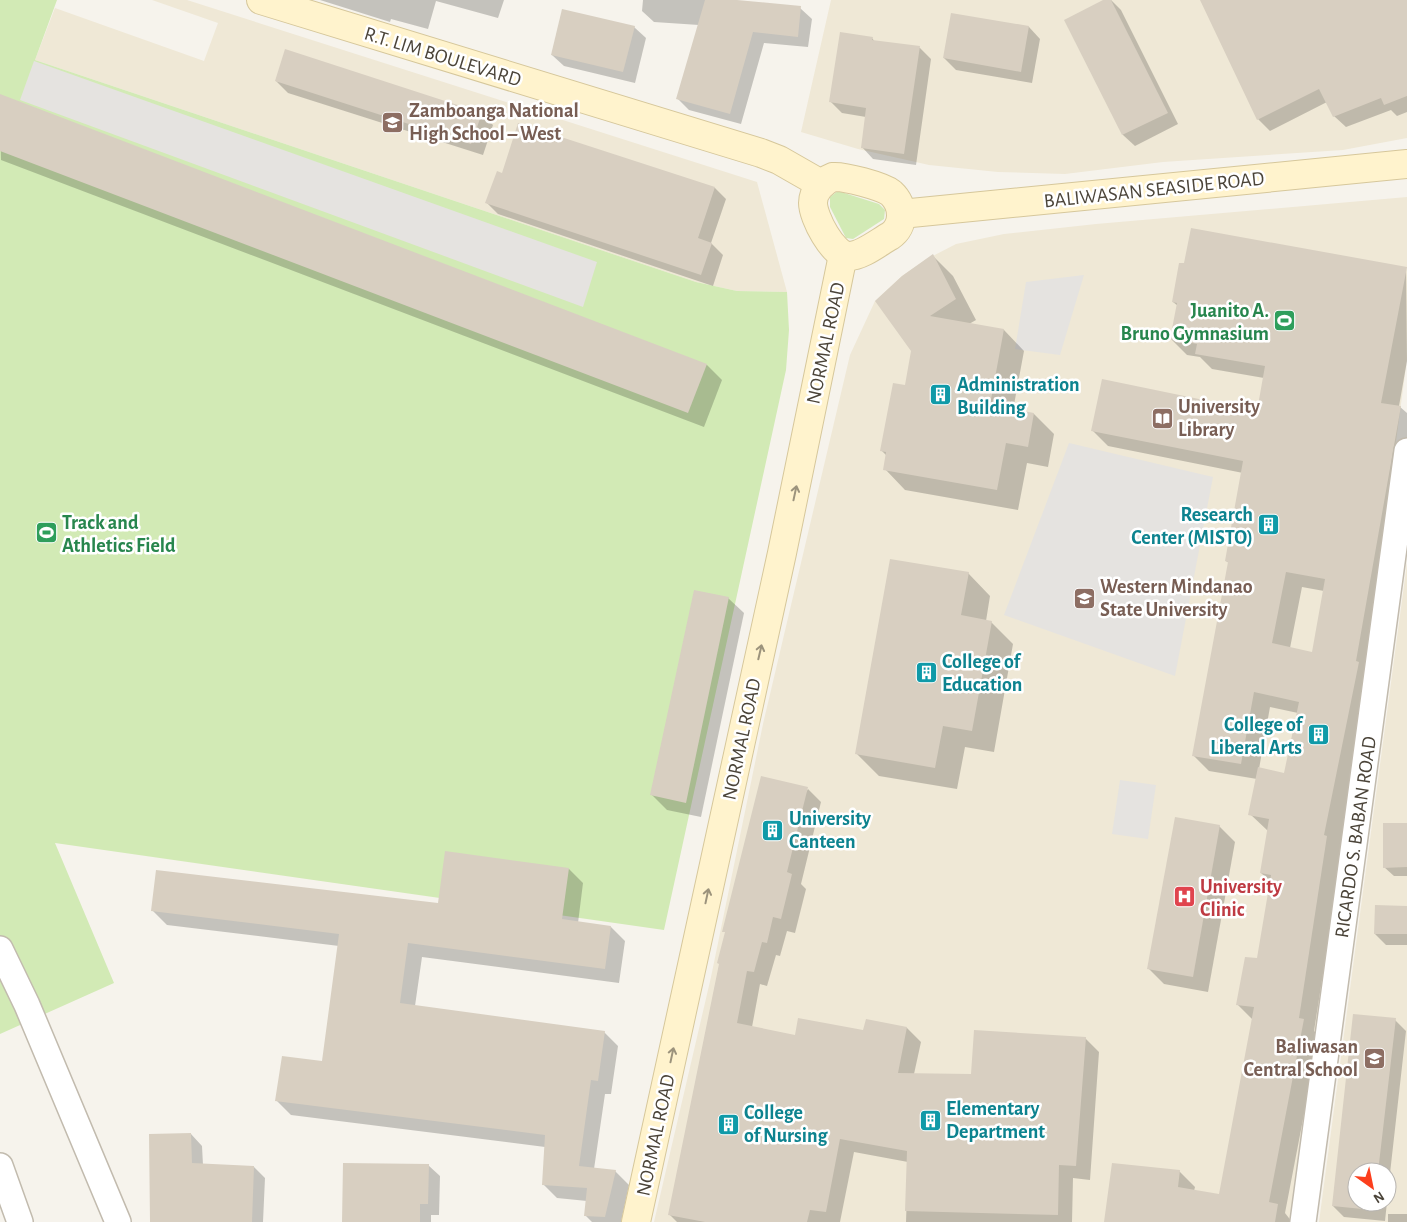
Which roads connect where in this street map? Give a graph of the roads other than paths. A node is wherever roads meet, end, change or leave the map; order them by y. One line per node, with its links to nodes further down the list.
1 (261, 0): 3 (main road, R.T. LIM BOULEVARD)
2 (1407, 164): 4 (main road, BALIWASAN SEASIDE ROAD)
3 (821, 184): 4 (main road); 5 (main road)
4 (901, 214): 5 (main road)
5 (843, 255): 11 (main road, NORMAL ROAD, one-way to 5)
6 (1407, 451): 12 (street, RICARDO S. BABAN ROAD)
7 (0, 950): 10 (street)
8 (0, 1166): 9 (street)
9 (20, 1222)
10 (118, 1222)
11 (636, 1222)
12 (1303, 1222)

